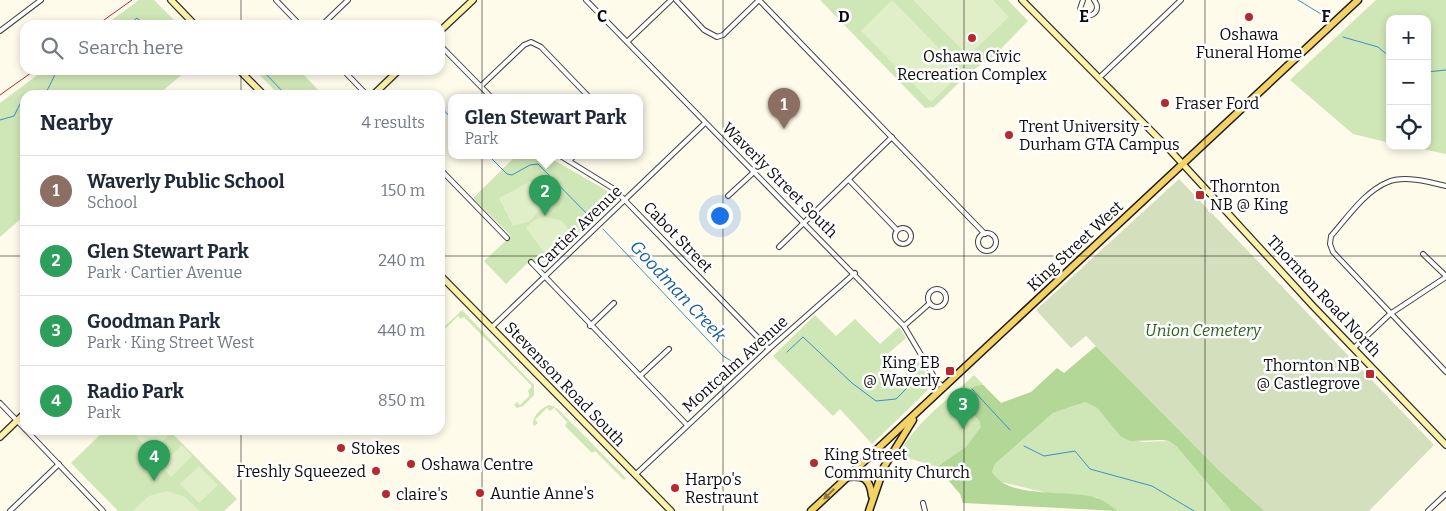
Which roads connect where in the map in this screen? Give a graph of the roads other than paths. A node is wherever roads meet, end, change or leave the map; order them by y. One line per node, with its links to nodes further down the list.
1 (42, 0): 19 (street)
2 (171, 0): 15 (main road)
3 (276, 0): 16 (street)
4 (348, 0): 17 (street)
5 (473, 0): 18 (main road)
6 (586, 0): 20 (street, Waverly Street South)
7 (671, 0): 20 (street)
8 (676, 0): 9 (street)
9 (759, 0): 33 (street)
10 (1022, 0): 25 (main road, Thornton Road North)
11 (1083, 0): 12 (street)
12 (1094, 0)
13 (1181, 0): 25 (street)
14 (1358, 0): 36 (main road, King Street West)
15 (190, 20)
16 (295, 20)
17 (327, 20)
18 (445, 26)
19 (0, 32)
20 (628, 41): 32 (street, Waverly Street South)
21 (445, 50): 26 (street)
22 (244, 75): 27 (main road)
23 (348, 75): 28 (street)
24 (394, 75): 29 (main road)
25 (1099, 78): 36 (main road, Thornton Road North)
26 (481, 86): 30 (street); 31 (street)
27 (259, 90)
28 (362, 90)
29 (378, 90)
30 (488, 94)
31 (586, 94)
32 (705, 123): 37 (street, Waverly Street South); 42 (street, Cartier Avenue)
33 (892, 137): 39 (street); 45 (street)
34 (566, 159): 35 (street, Cabot Street)
35 (569, 161): 42 (street, Cabot Street)
36 (1183, 164): 60 (main road, Thornton Road North); 65 (main road, King Street West)
37 (754, 172): 41 (street); 43 (street, Waverly Street South)
38 (445, 174): 46 (street)
39 (849, 180): 43 (street); 44 (street)
40 (1446, 186): 56 (street)
41 (728, 196)
42 (625, 199): 51 (street, Cartier Avenue); 62 (street, Cabot Street)
43 (805, 223): 47 (street); 50 (street, Waverly Street South)
44 (897, 230): 44 (street)
45 (985, 234): 45 (street)
46 (507, 238)
47 (779, 247)
48 (1423, 254): 52 (street)
49 (531, 262): 51 (street)
50 (855, 273): 58 (street, Waverly Street South); 62 (street, Montcalm Avenue)
51 (546, 276): 57 (street); 59 (street, Cartier Avenue)
52 (1446, 276): 56 (street)
53 (445, 280): 59 (main road, Stevenson Road South)
54 (614, 303): 57 (street)
55 (929, 304): 55 (street); 58 (street)
56 (1390, 314): 60 (street); 63 (street)
57 (590, 326): 64 (street)
58 (904, 326): 65 (street, Waverly Street South)
59 (491, 328): 76 (main road, Stevenson Road South)
60 (1354, 348): 74 (main road, Thornton Road North)
61 (668, 349): 64 (street)
62 (769, 349): 71 (street, Montcalm Avenue)
63 (1446, 372)
64 (640, 376): 71 (street)
65 (944, 388): 67 (main road, King Street West)
66 (0, 403): 69 (street)
67 (920, 410): 77 (main road, King Street West); 79 (main road)
68 (20, 418): 69 (main road)
69 (17, 421): 70 (street); 73 (main road)
70 (20, 424)
71 (687, 425): 76 (street, Montcalm Avenue)
72 (30, 435): 75 (street)
73 (0, 437)
74 (1446, 445)
75 (59, 464): 81 (street); 82 (street)
76 (635, 475): 83 (main road, Stevenson Road South)
77 (847, 477): 79 (main road); 84 (main road, King Street West, one-way to 84)
78 (1446, 494): 87 (street)
79 (872, 501): 85 (main road)
80 (922, 503): 86 (street)
81 (10, 511)
82 (103, 511)
83 (671, 511)
84 (811, 511)
85 (869, 511)
86 (926, 511)
87 (1428, 511)

